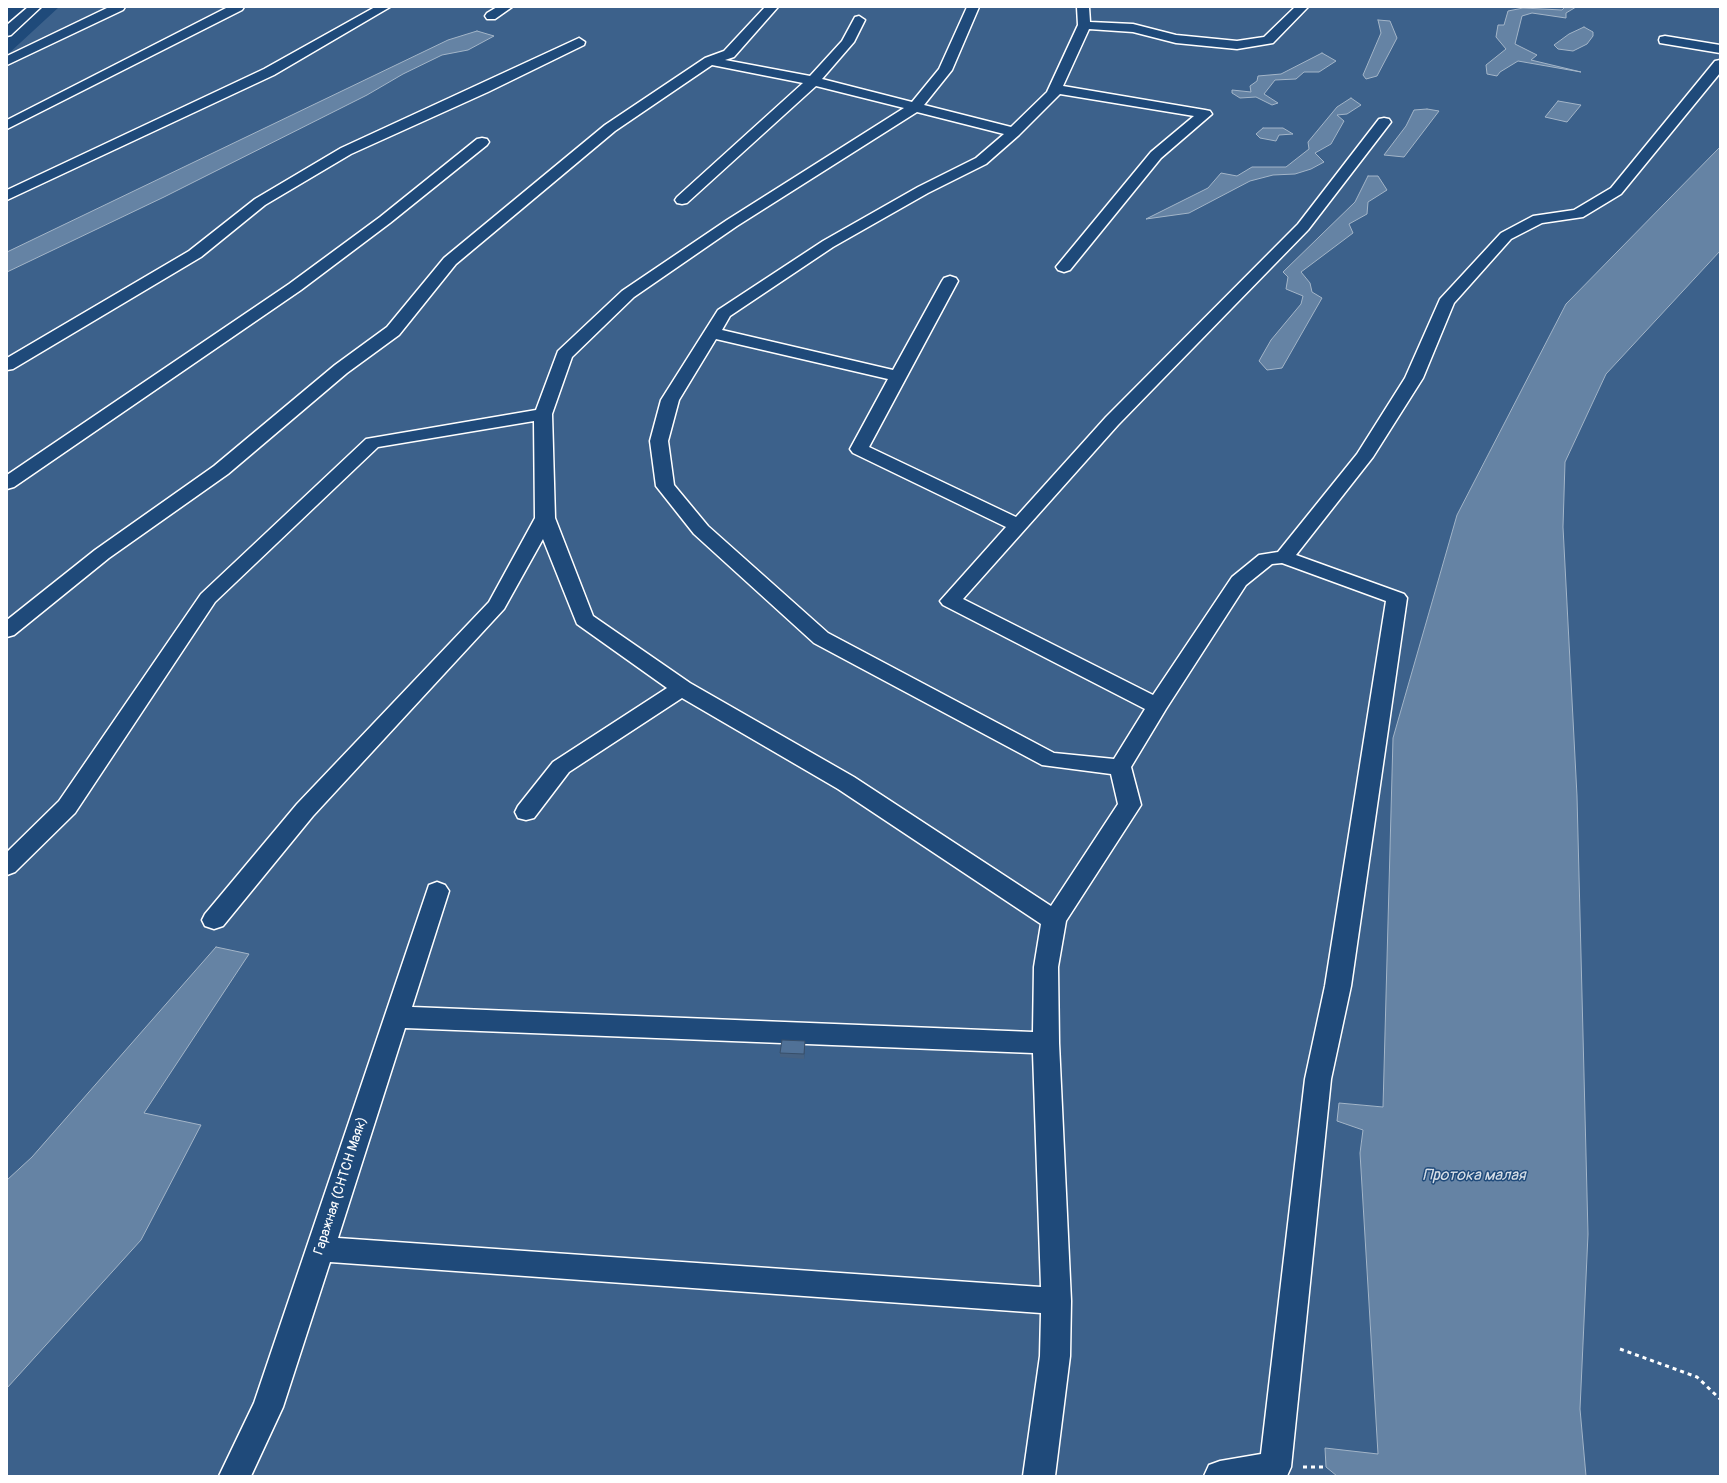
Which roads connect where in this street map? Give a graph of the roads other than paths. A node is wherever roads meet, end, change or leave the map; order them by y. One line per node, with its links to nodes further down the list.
1 (35, 7): 13 (street)
2 (119, 7): 17 (street)
3 (238, 7): 24 (street)
4 (384, 7): 27 (street)
5 (506, 7): 10 (street)
6 (772, 7): 18 (street)
7 (973, 7): 22 (street)
8 (1083, 7): 12 (street)
9 (1302, 7): 12 (street)
10 (491, 16)
11 (859, 20): 20 (street)
12 (1084, 25): 21 (street)
13 (7, 32)
14 (1665, 40): 16 (street)
15 (579, 42): 32 (street)
16 (1720, 49)
17 (7, 61)
18 (710, 62): 20 (street); 39 (street)
19 (1720, 64): 38 (street)
20 (813, 80): 22 (street); 28 (street)
21 (1055, 89): 25 (street); 29 (street)
22 (915, 107): 25 (street); 34 (street)
23 (1384, 122): 37 (street)
24 (7, 125)
25 (1014, 132): 31 (street)
26 (482, 142): 35 (street)
27 (7, 196)
28 (682, 200)
29 (1064, 267)
30 (950, 281): 33 (street)
31 (712, 333): 33 (street); 42 (street)
32 (7, 365)
33 (898, 376): 37 (street)
34 (543, 414): 36 (street); 44 (street)
35 (7, 483)
36 (545, 518): 40 (street); 46 (street)
37 (1018, 526): 41 (street)
38 (1284, 557): 41 (street); 54 (street)
39 (7, 630)
40 (682, 688): 43 (street); 47 (street)
41 (1157, 706): 42 (street)
42 (1120, 767): 47 (street)
43 (526, 812)
44 (7, 866)
45 (437, 891): 48 (street, Гаражная (СНТСН Маяк))
46 (214, 920)
47 (1054, 920): 49 (street)
48 (396, 1017): 49 (street); 50 (street, Гаражная (СНТСН Маяк))
49 (1046, 1043): 51 (street)
50 (320, 1249): 51 (street); 52 (street, Гаражная (СНТСН Маяк))
51 (1056, 1301): 53 (street)
52 (235, 1476)
53 (1039, 1476)
54 (1220, 1476)

